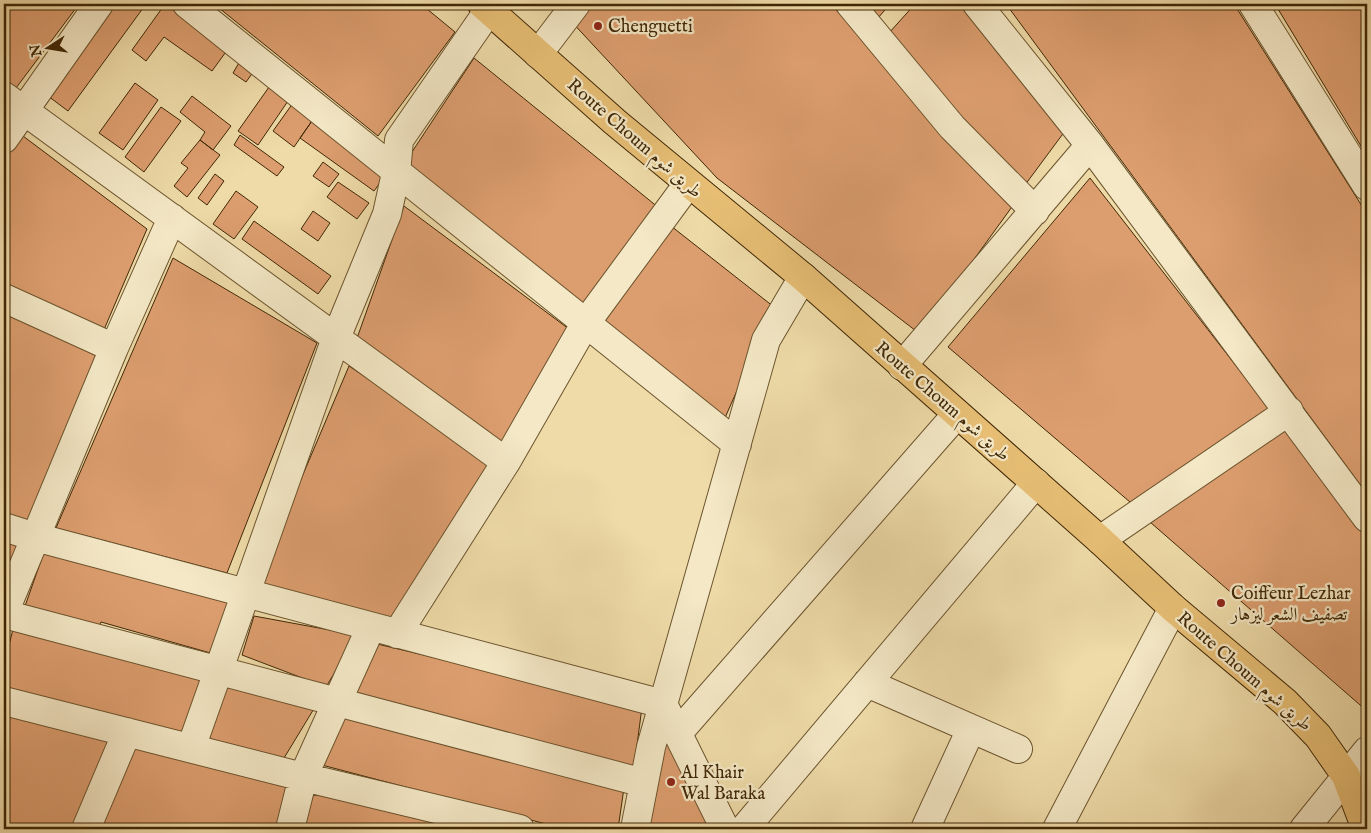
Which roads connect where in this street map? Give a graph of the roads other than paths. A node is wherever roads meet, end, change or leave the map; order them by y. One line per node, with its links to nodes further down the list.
1 (99, 4): 9 (street)
2 (187, 4): 12 (street)
3 (576, 4): 8 (street)
4 (850, 4): 15 (street)
5 (977, 4): 11 (street)
6 (1252, 4): 14 (street)
7 (486, 7): 8 (highway, Route Choum طريق شوم); 12 (street)
8 (538, 54): 13 (highway, Route Choum طريق شوم)
9 (14, 103): 10 (street); 16 (street)
10 (4, 139)
11 (1090, 145): 15 (street); 23 (street)
12 (396, 173): 19 (street); 20 (street)
13 (688, 184): 17 (highway, Route Choum طريق شوم); 19 (street)
14 (1367, 186)
15 (1035, 210): 22 (street)
16 (172, 218): 20 (street); 21 (street)
17 (803, 277): 22 (highway, Route Choum طريق شوم); 25 (street)
18 (4, 298): 21 (street)
19 (585, 324): 25 (street); 26 (street)
20 (336, 338): 26 (street); 32 (street)
21 (114, 348): 30 (street)
22 (902, 366): 24 (highway, Route Choum طريق شوم)
23 (1289, 411): 28 (street); 31 (street)
24 (957, 414): 27 (highway, Route Choum طريق شوم); 44 (street)
25 (737, 444): 41 (street)
26 (506, 462): 36 (street)
27 (1036, 483): 31 (highway, Route Choum طريق شوم); 38 (street)
28 (1367, 518)
29 (4, 527): 30 (street)
30 (35, 538): 32 (street); 34 (street)
31 (1100, 540): 33 (highway, Route Choum طريق شوم)
32 (245, 594): 35 (street); 37 (street)
33 (1174, 608): 48 (highway, Route Choum طريق شوم); 59 (street)
34 (4, 613): 37 (street)
35 (370, 627): 36 (street); 40 (street)
36 (397, 634): 41 (street)
37 (218, 670): 40 (street); 45 (street)
38 (867, 683): 42 (street); 57 (street)
39 (4, 701): 43 (street)
40 (337, 702): 49 (street); 50 (street)
41 (663, 704): 44 (street); 50 (street)
42 (971, 729): 46 (street); 58 (street)
43 (127, 732): 45 (street); 52 (street)
44 (677, 734): 56 (street)
45 (191, 748): 49 (street)
46 (1018, 749)
47 (1367, 750): 48 (street)
48 (1346, 776): 51 (street); 60 (street); 61 (highway, Route Choum طريق شوم)
49 (303, 777): 53 (street); 54 (street)
50 (644, 783): 55 (street)
51 (1367, 792)
52 (86, 829)
53 (290, 829)
54 (520, 829)
55 (635, 829)
56 (725, 829)
57 (744, 829)
58 (925, 829)
59 (1057, 829)
60 (1304, 829)
61 (1366, 829)

